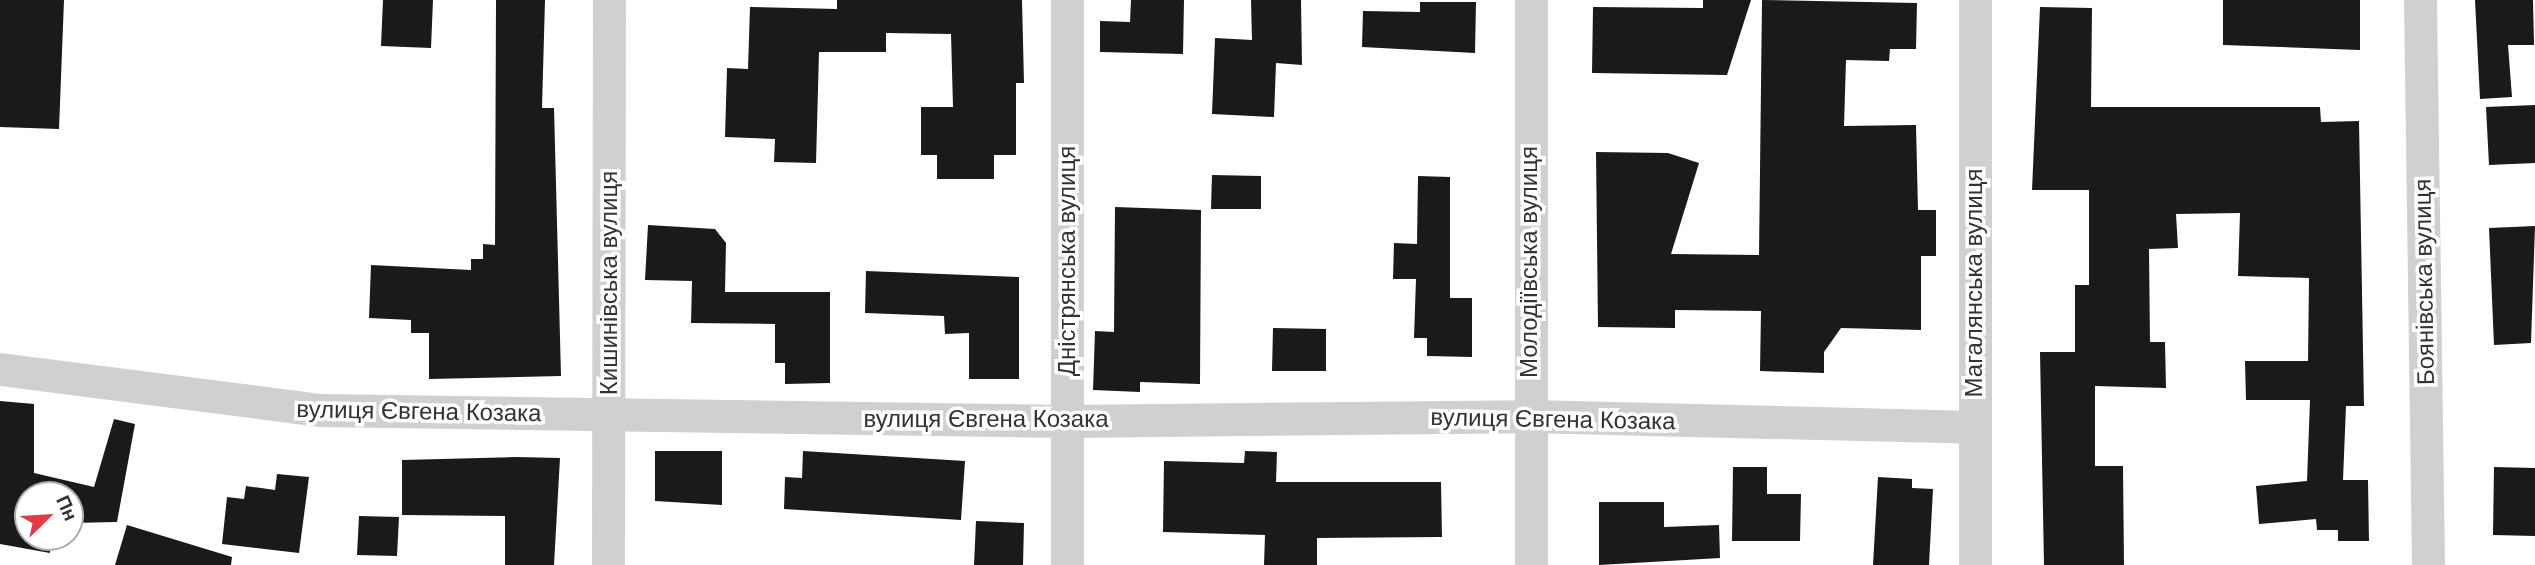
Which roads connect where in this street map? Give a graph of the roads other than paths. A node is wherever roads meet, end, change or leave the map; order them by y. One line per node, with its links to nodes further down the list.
1 (609, 0): 7 (street, Кишинівська вулиця)
2 (1067, 0): 9 (street, Дністрянська вулиця)
3 (1531, 0): 8 (street, Молодіївська вулиця)
4 (1975, 0): 10 (street, Магалянська вулиця)
5 (2420, 0): 15 (street, Боянівська вулиця)
6 (0, 369): 7 (street, вулиця Євгена Козака)
7 (608, 415): 9 (street, вулиця Євгена Козака); 11 (street, Кишинівська вулиця)
8 (1529, 416): 9 (street, вулиця Євгена Козака); 10 (street, вулиця Євгена Козака); 13 (street, Молодіївська вулиця)
9 (1066, 421): 12 (street, Дністрянська вулиця)
10 (1974, 427): 14 (street, Магалянська вулиця)
11 (608, 565)
12 (1066, 565)
13 (1531, 565)
14 (1975, 565)
15 (2428, 565)

